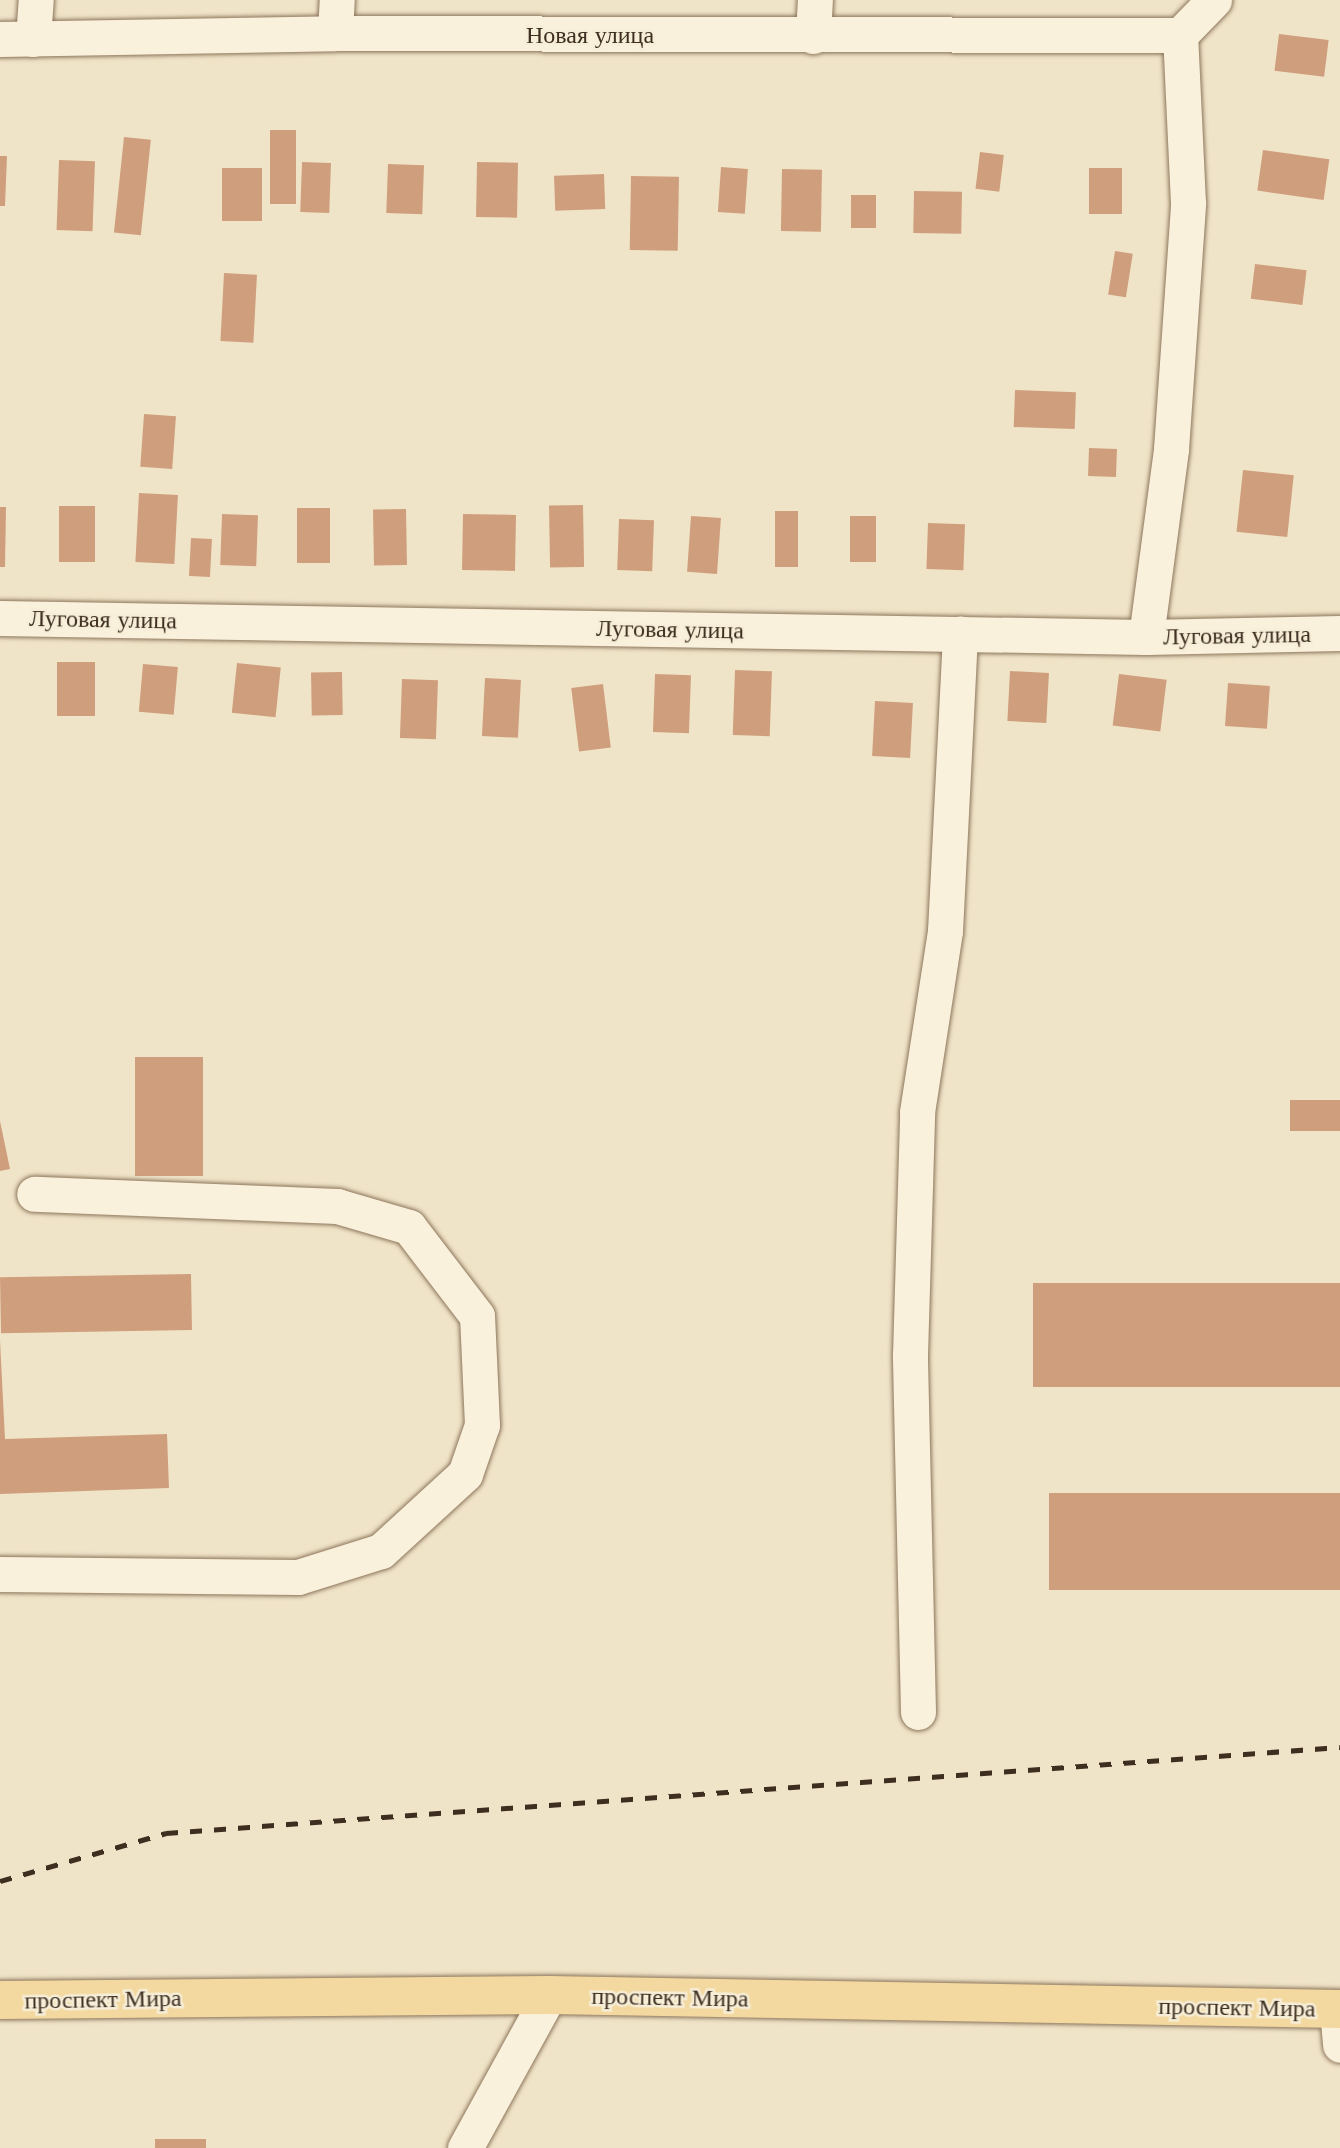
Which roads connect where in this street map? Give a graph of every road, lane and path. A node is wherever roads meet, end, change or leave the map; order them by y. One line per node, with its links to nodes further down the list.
1 (36, 0): 7 (street)
2 (816, 0): 6 (street)
3 (1214, 0): 5 (street)
4 (336, 16): 6 (street, Новая улица); 7 (street, Новая улица)
5 (1180, 35): 6 (street, Новая улица); 11 (street)
6 (813, 36)
7 (16, 39)
8 (0, 618): 9 (street, Луговая улица)
9 (960, 633): 11 (street, Луговая улица); 14 (street)
10 (1340, 633): 11 (street, Луговая улица)
11 (1146, 637)
12 (34, 1194): 13 (street)
13 (0, 1574)
14 (918, 1712)
15 (549, 1994): 16 (main road, проспект Мира); 17 (main road, проспект Мира); 18 (street)
16 (0, 2000)
17 (1339, 2021)
18 (465, 2148)

